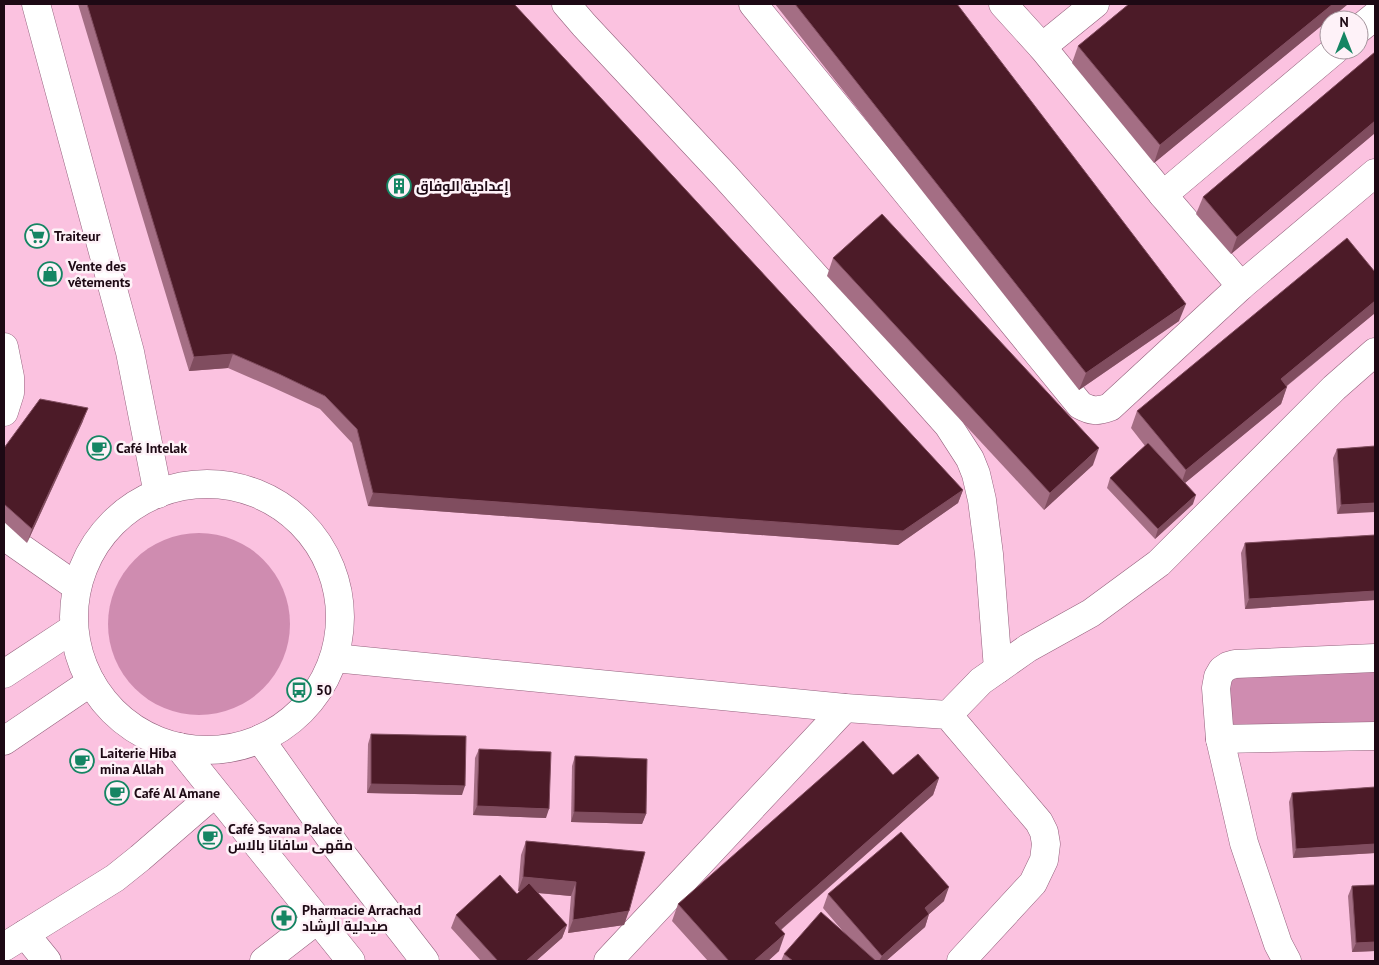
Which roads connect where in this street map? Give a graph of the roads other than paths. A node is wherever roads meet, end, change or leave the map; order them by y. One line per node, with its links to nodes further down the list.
1 (36, 4): 14 (street)
2 (566, 4): 20 (street)
3 (753, 4): 10 (street)
4 (1003, 4): 6 (street)
5 (1095, 4): 6 (street)
6 (1042, 47): 9 (street)
7 (1323, 60): 9 (street)
8 (1375, 173): 10 (street)
9 (1163, 195): 10 (street)
10 (1241, 286)
11 (4, 347): 13 (street)
12 (1375, 352): 20 (street)
13 (4, 412)
14 (158, 494): 16 (street); 18 (street)
15 (4, 536): 16 (street)
16 (77, 587): 17 (street)
17 (74, 628): 21 (street); 22 (street)
18 (334, 658): 23 (street); 26 (street)
19 (1375, 658): 27 (street)
20 (998, 669): 24 (street)
21 (4, 674)
22 (91, 682): 28 (street); 29 (street)
23 (845, 708): 24 (street); 37 (street)
24 (948, 715): 38 (street)
25 (1375, 736): 27 (street)
26 (260, 739): 29 (street); 36 (street)
27 (1220, 739): 39 (street)
28 (4, 741)
29 (179, 748): 30 (street)
30 (215, 793): 31 (street); 32 (street)
31 (317, 920): 34 (street); 35 (street)
32 (15, 940): 33 (street)
33 (48, 961)
34 (264, 961)
35 (351, 961)
36 (425, 961)
37 (608, 961)
38 (961, 961)
39 (1287, 961)

